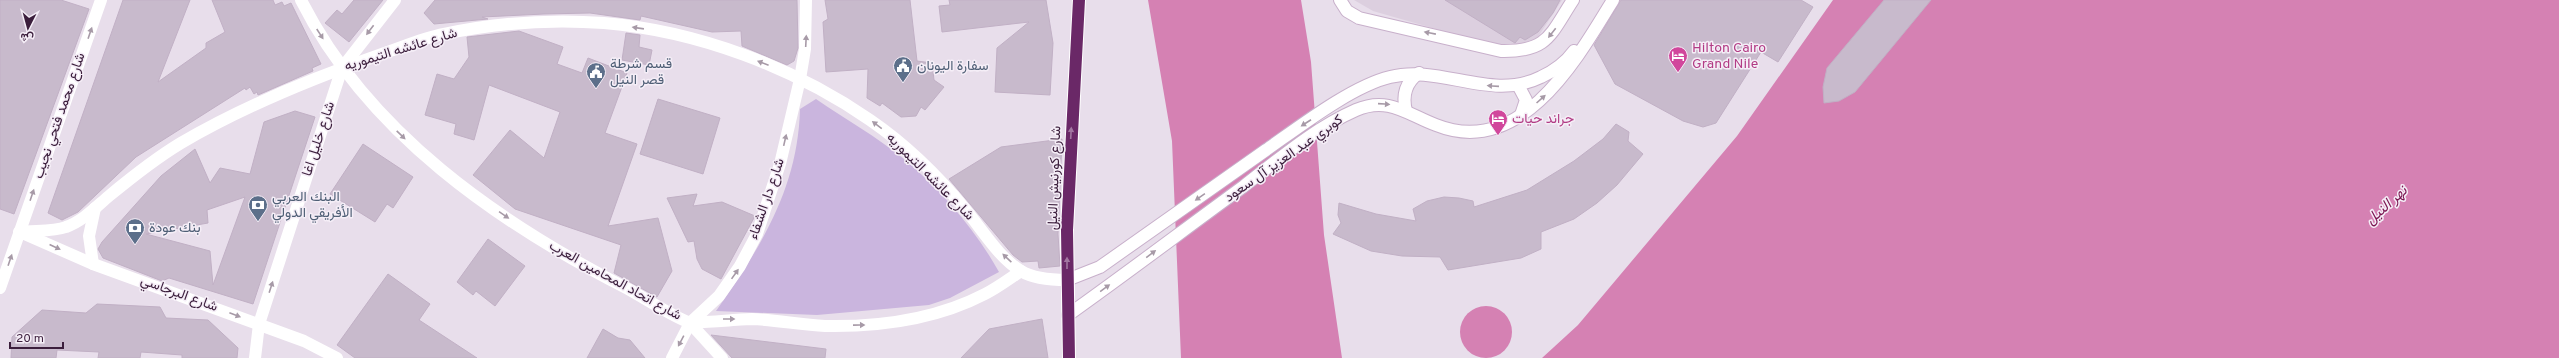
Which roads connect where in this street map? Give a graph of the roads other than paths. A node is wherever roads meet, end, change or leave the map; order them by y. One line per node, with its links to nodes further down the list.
1 (101, 0): 17 (street, شارع محمد فتحي نجيب, one-way to 1)
2 (301, 0): 10 (street, شارع اتحاد المحامين العرب, one-way to 10)
3 (395, 0): 10 (street, one-way to 10)
4 (806, 0): 12 (street, شارع دار الشفاء, one-way to 4)
5 (1079, 0): 20 (highway, شارع كورنيش النيل, one-way to 5)
6 (1573, 0): 9 (street, one-way to 9)
7 (1604, 0): 13 (street, كوبري عبد العزيز آل سعود)
8 (1613, 0): 15 (street, كوبري عبد العزيز آل سعود, one-way to 8)
9 (1340, 1)
10 (342, 68): 12 (street, شارع عائشه التيموريه, one-way to 10); 16 (street, شارع عائشه التيموريه); 23 (street, شارع اتحاد المحامين العرب, one-way to 23); 24 (street, شارع خليل اغا, one-way to 10)
11 (1419, 73): 13 (street, كوبري عبد العزيز آل سعود, one-way to 11); 14 (street); 20 (street, كوبري عبد العزيز آل سعود, one-way to 20)
12 (800, 79): 19 (street, شارع عائشه التيموريه, one-way to 12); 23 (street, شارع دار الشفاء, one-way to 12)
13 (1518, 86): 15 (street)
14 (1406, 110): 15 (street, كوبري عبد العزيز آل سعود); 22 (street, كوبري عبد العزيز آل سعود, one-way to 14)
15 (1520, 116)
16 (95, 207): 17 (street, شارع عائشه التيموريه); 18 (street)
17 (19, 232): 18 (street, شارع البرجاسي, one-way to 18); 21 (street, شارع محمد فتحي نجيب, one-way to 17)
18 (93, 264): 24 (street, شارع البرجاسي, one-way to 24)
19 (1021, 271): 20 (street, شارع عائشه التيموريه); 23 (street, شارع اتحاد المحامين العرب, one-way to 19)
20 (1067, 280): 22 (highway, شارع كورنيش النيل)
21 (0, 288)
22 (1068, 315): 29 (highway, شارع كورنيش النيل)
23 (690, 323): 27 (street, شارع دار الشفاء, one-way to 27); 28 (street)
24 (259, 324): 25 (street, شارع خليل اغا); 26 (street, شارع البرجاسي)
25 (255, 358)
26 (337, 358)
27 (672, 358)
28 (722, 358)
29 (1069, 358)

